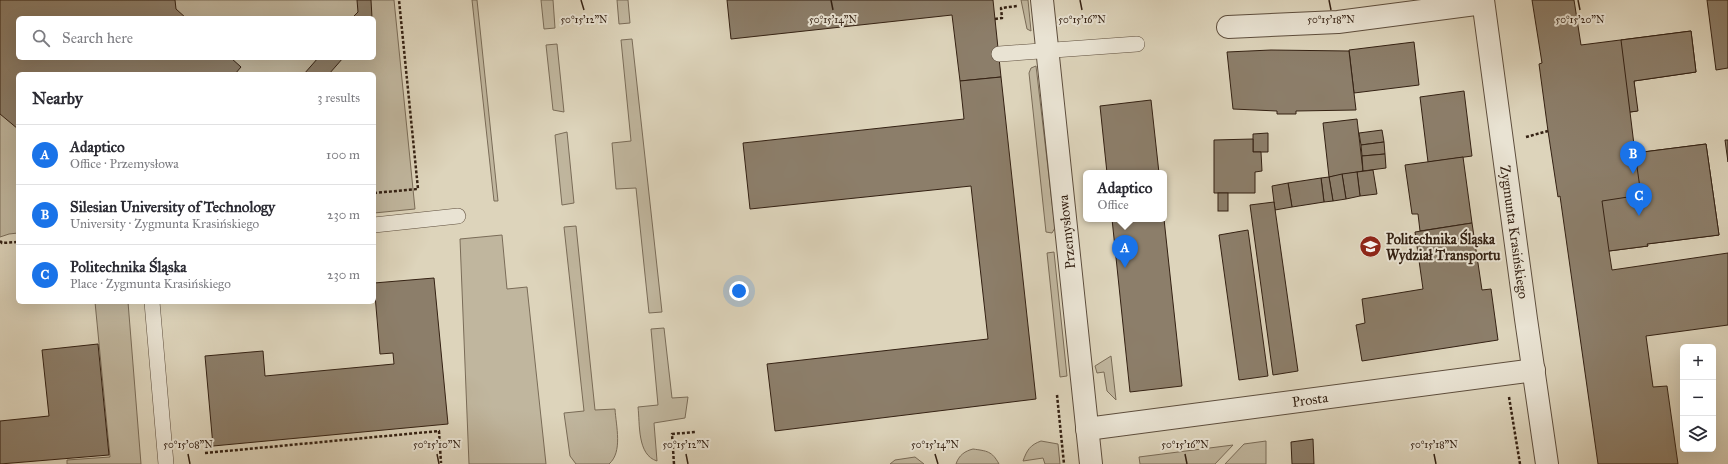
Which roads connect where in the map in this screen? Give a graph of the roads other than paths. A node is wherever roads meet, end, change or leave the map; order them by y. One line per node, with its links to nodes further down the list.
1 (1042, 0): 5 (street, Przemysłowa)
2 (1483, 2): 3 (street); 10 (street, Zygmunta Krasińskiego)
3 (1228, 27)
4 (1137, 44): 5 (lane)
5 (1047, 49): 6 (lane); 11 (street, Przemysłowa)
6 (999, 54)
7 (458, 216): 8 (lane)
8 (376, 225)
9 (152, 304): 12 (lane)
10 (1534, 370): 11 (street, Prosta); 14 (street, Zygmunta Krasińskiego)
11 (1087, 429): 13 (street, Przemysłowa)
12 (166, 464)
13 (1091, 464)
14 (1547, 464)

